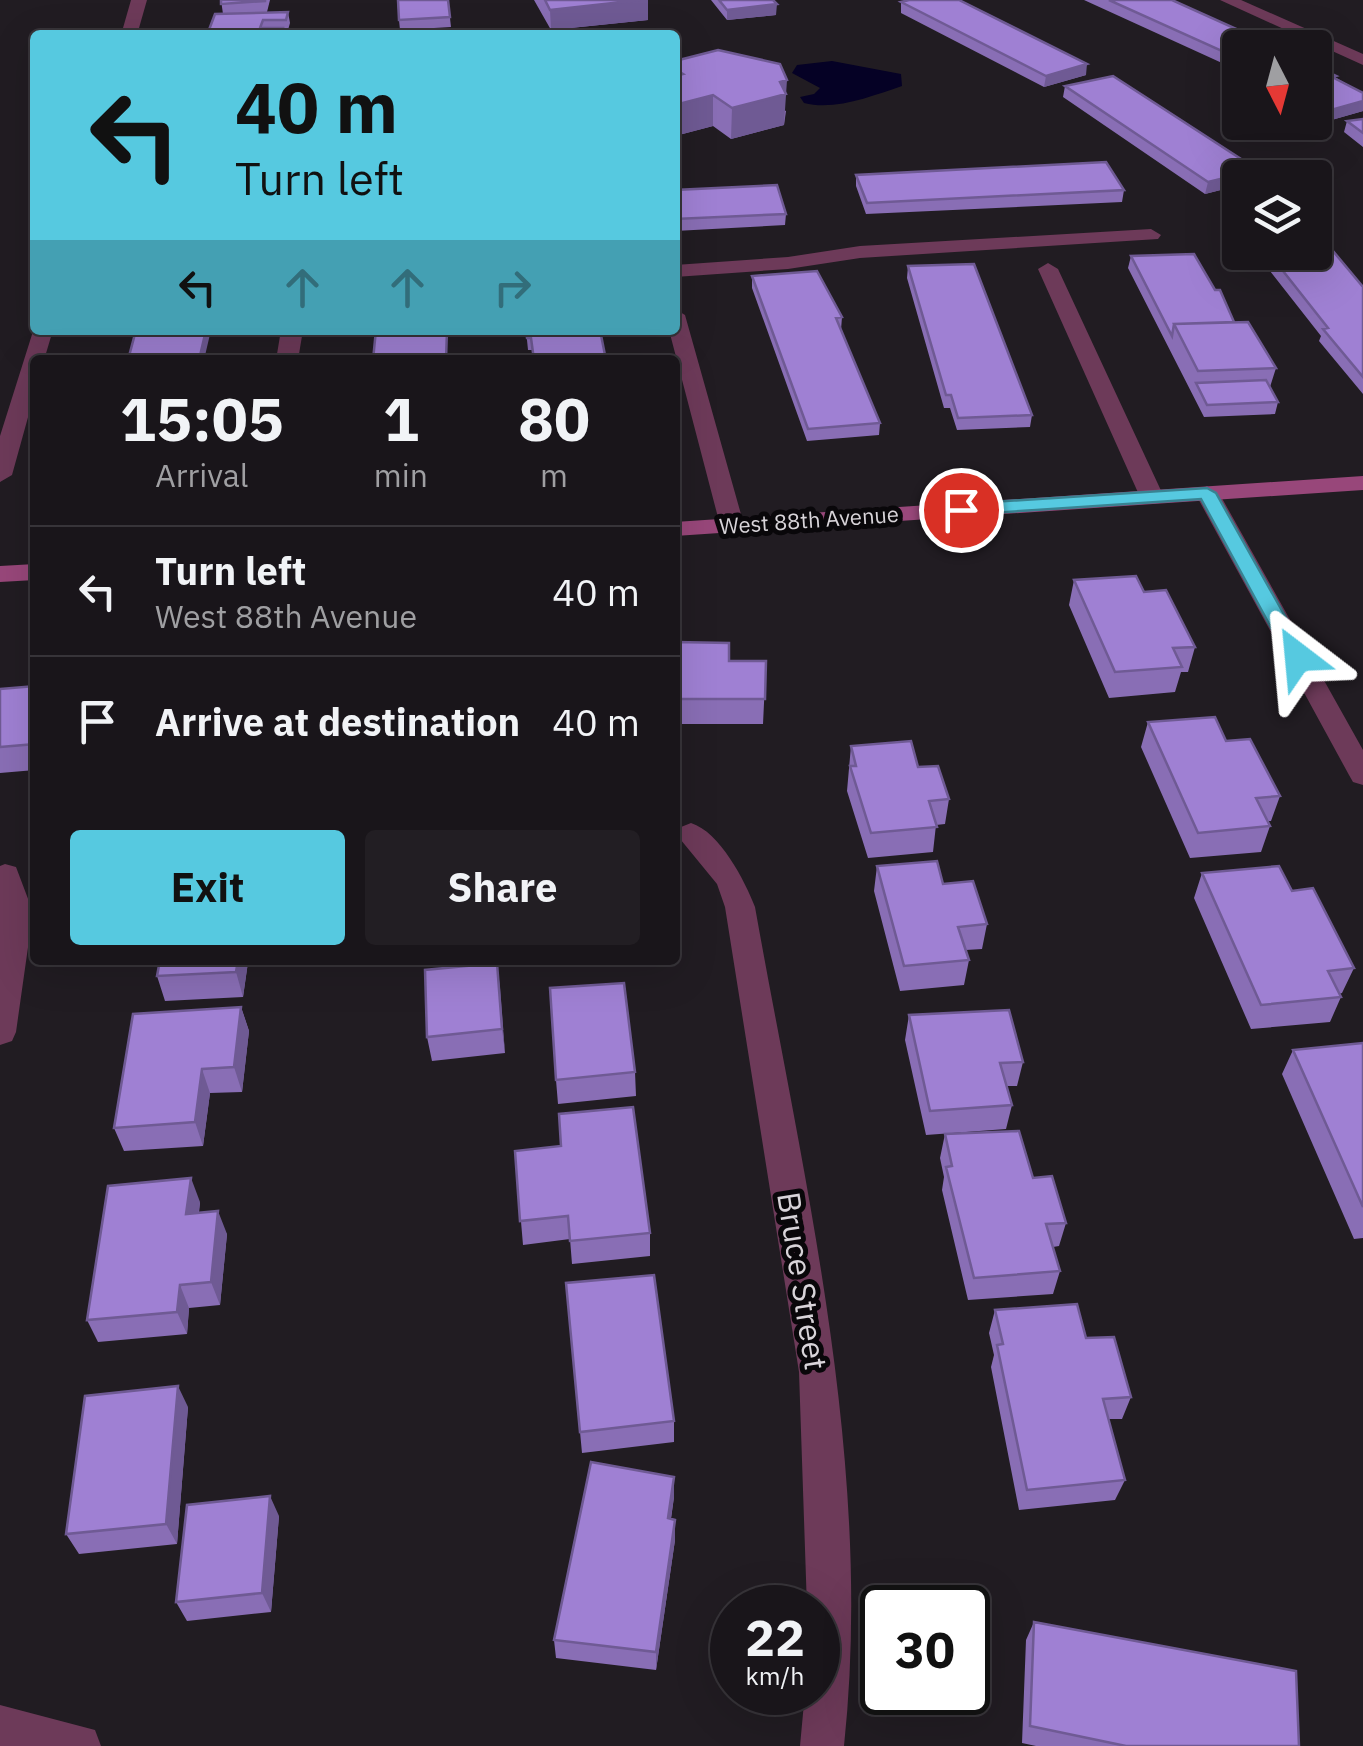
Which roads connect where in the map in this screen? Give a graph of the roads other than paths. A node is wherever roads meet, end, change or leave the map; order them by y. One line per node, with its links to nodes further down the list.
1 (139, 0): 3 (street)
2 (1228, 0): 4 (street)
3 (130, 30)
4 (1363, 60)
5 (1152, 235): 7 (street)
6 (1048, 269): 13 (street)
7 (680, 270)
8 (680, 333): 14 (street)
9 (30, 371): 10 (street)
10 (0, 475)
11 (1363, 482): 12 (main road, West 88th Avenue)
12 (1207, 493): 13 (main road, West 88th Avenue); 18 (street)
13 (1152, 497): 14 (main road, West 88th Avenue)
14 (732, 525): 15 (main road, West 88th Avenue)
15 (680, 529)
16 (30, 572): 17 (main road)
17 (0, 574)
18 (1363, 775)
19 (692, 834): 24 (street, Bruce Street)
20 (5, 875): 21 (street)
21 (0, 1032)
22 (0, 1727): 23 (street)
23 (79, 1746)
24 (822, 1746)

